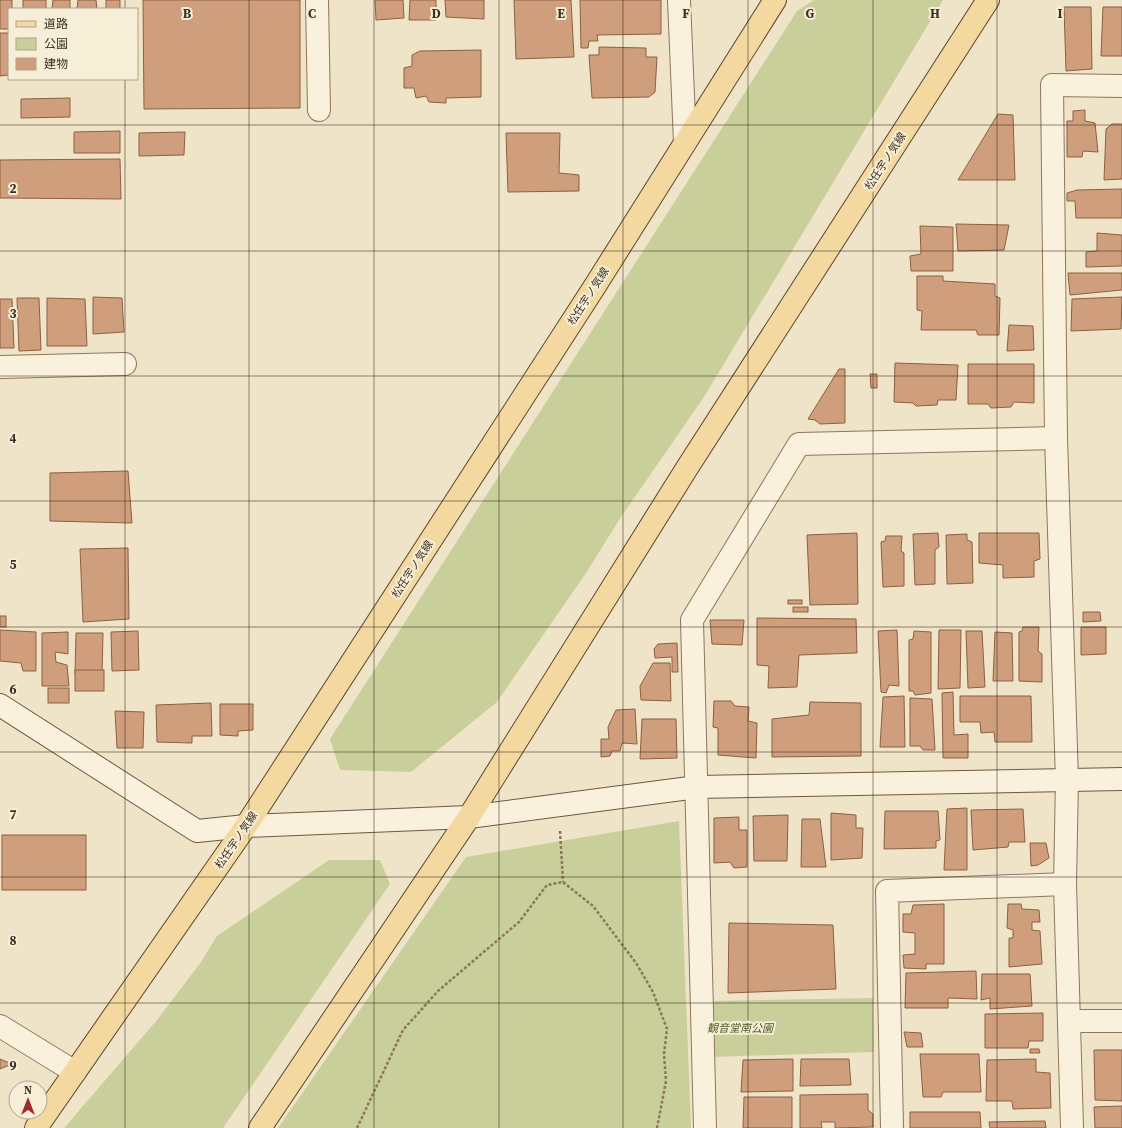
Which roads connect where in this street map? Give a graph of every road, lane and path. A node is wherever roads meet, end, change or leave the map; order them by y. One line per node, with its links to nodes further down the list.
1 (317, 0): 6 (street)
2 (679, 0): 7 (street)
3 (775, 0): 7 (main road, 松任宇ノ気線)
4 (988, 0): 16 (main road, 松任宇ノ気線)
5 (1122, 86): 10 (street)
6 (319, 110)
7 (685, 143): 17 (main road, 松任宇ノ気線)
8 (125, 364): 9 (street)
9 (0, 366)
10 (1056, 438): 13 (street); 14 (street)
11 (2, 711): 17 (street)
12 (1122, 779): 13 (street)
13 (1068, 780): 14 (street); 19 (street)
14 (697, 787): 15 (street); 28 (street)
15 (559, 805): 16 (street); 18 (path)
16 (469, 817): 17 (street); 25 (main road, 松任宇ノ気線)
17 (246, 826): 23 (main road, 松任宇ノ気線)
18 (563, 882): 26 (path); 27 (path)
19 (1066, 884): 20 (street); 29 (street)
20 (1070, 1021): 21 (street); 30 (street)
21 (1122, 1022)
22 (0, 1026): 23 (street)
23 (75, 1072): 24 (main road, 松任宇ノ気線)
24 (36, 1128)
25 (260, 1128)
26 (357, 1128)
27 (657, 1128)
28 (704, 1128)
29 (892, 1128)
30 (1072, 1128)

